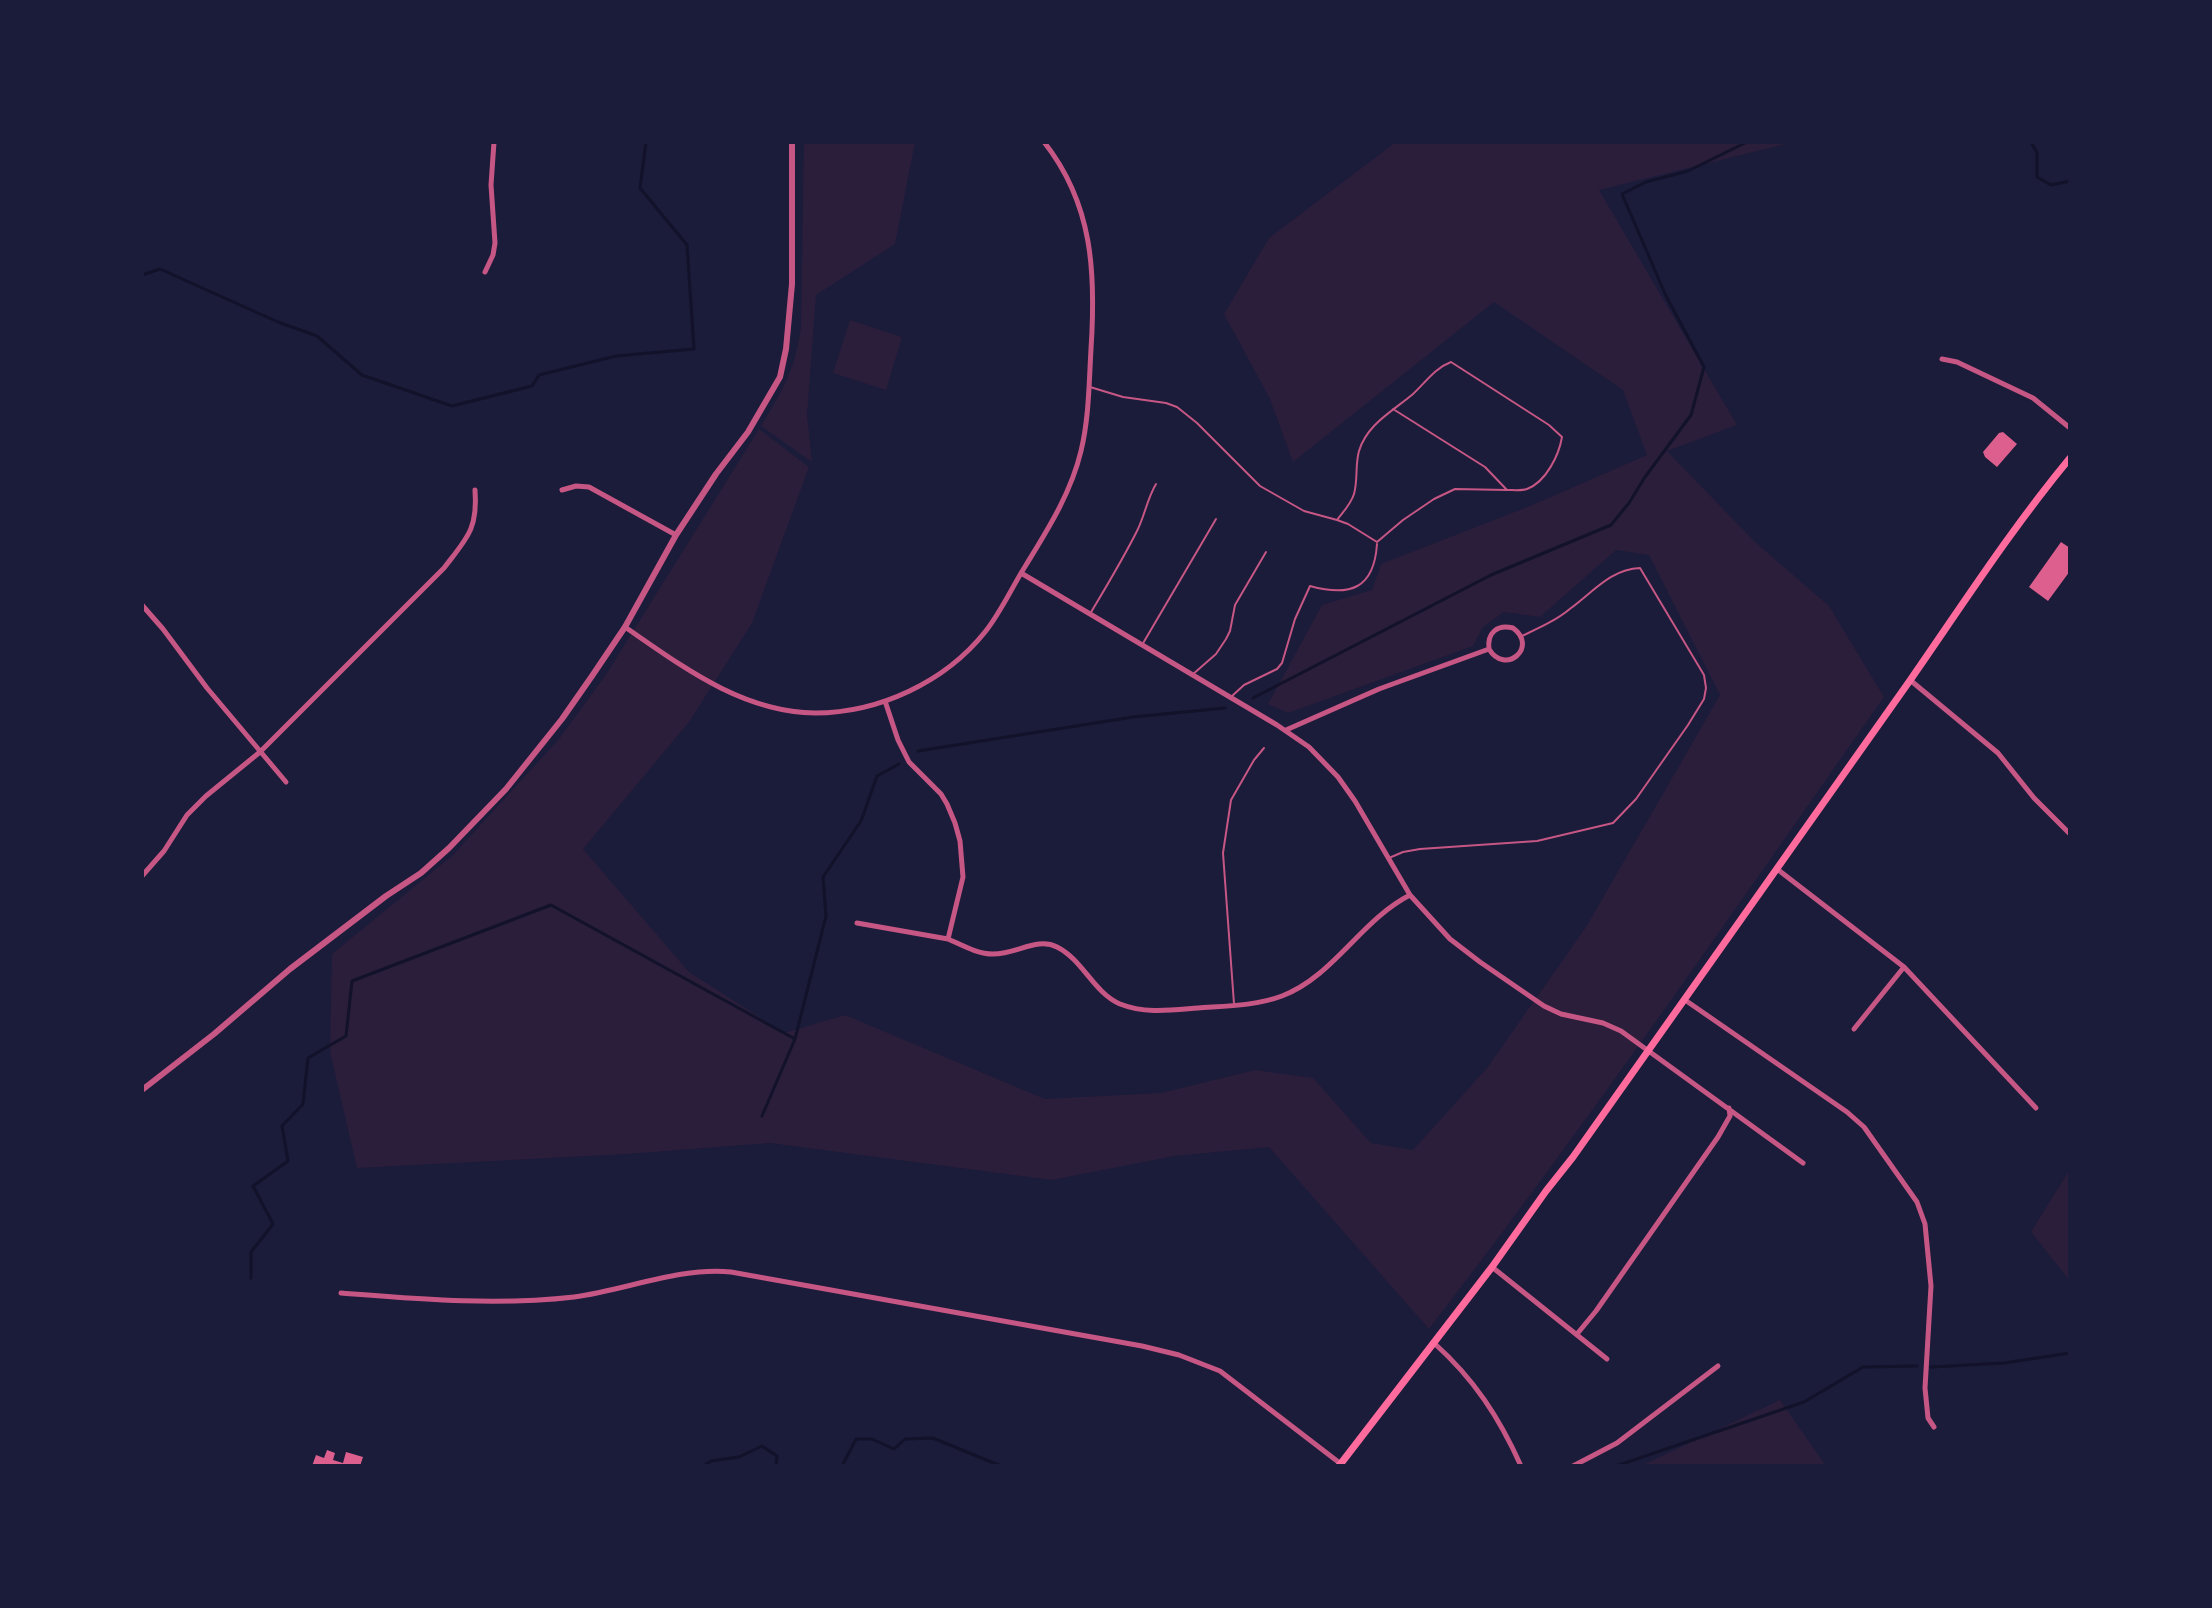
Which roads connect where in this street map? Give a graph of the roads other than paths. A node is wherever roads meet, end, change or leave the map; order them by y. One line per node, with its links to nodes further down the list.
1 (494, 142): 4 (street)
2 (792, 142): 16 (street)
3 (1044, 142): 6 (street)
4 (485, 272)
5 (1942, 359): 8 (street)
6 (1089, 386): 15 (lane); 19 (street)
7 (1393, 409): 13 (lane); 13 (lane); 15 (lane)
8 (2070, 428)
9 (2070, 458): 27 (main road)
10 (1156, 484): 21 (lane)
11 (475, 490): 32 (street)
12 (562, 490): 16 (street)
13 (1507, 490): 17 (lane)
14 (1216, 519): 24 (lane)
15 (1337, 520): 17 (lane)
16 (676, 535): 22 (street)
17 (1377, 542): 28 (lane)
18 (1266, 552): 26 (lane)
19 (1021, 573): 21 (street); 29 (street)
20 (142, 605): 32 (street)
21 (1089, 615): 24 (street)
22 (625, 627): 29 (street); 46 (street)
23 (1521, 637): 25 (street); 25 (street); 35 (lane)
24 (1142, 646): 26 (street)
25 (1489, 649): 30 (street)
26 (1192, 675): 28 (street)
27 (1910, 680): 34 (street); 36 (main road)
28 (1231, 698): 30 (street)
29 (885, 701): 40 (street)
30 (1285, 730): 35 (street)
31 (1264, 748): 43 (lane)
32 (260, 752): 33 (street); 37 (street)
33 (286, 782)
34 (2070, 834)
35 (1388, 858): 38 (street)
36 (1777, 869): 41 (street); 42 (main road)
37 (142, 876)
38 (1410, 895): 43 (street); 45 (street)
39 (857, 923): 40 (street)
40 (948, 939): 43 (street)
41 (1904, 967): 44 (street); 48 (street)
42 (1685, 1000): 45 (main road); 56 (street)
43 (1234, 1005)
44 (1854, 1029)
45 (1649, 1050): 47 (street); 50 (main road)
46 (142, 1090)
47 (1729, 1108): 49 (street); 52 (street)
48 (2036, 1108)
49 (1803, 1163)
50 (1492, 1267): 52 (street); 53 (main road)
51 (341, 1293): 57 (street)
52 (1577, 1334): 54 (street)
53 (1434, 1343): 57 (main road); 58 (street)
54 (1607, 1359)
55 (1718, 1366): 59 (street)
56 (1934, 1427)
57 (1340, 1465)
58 (1521, 1466)
59 (1573, 1466)

